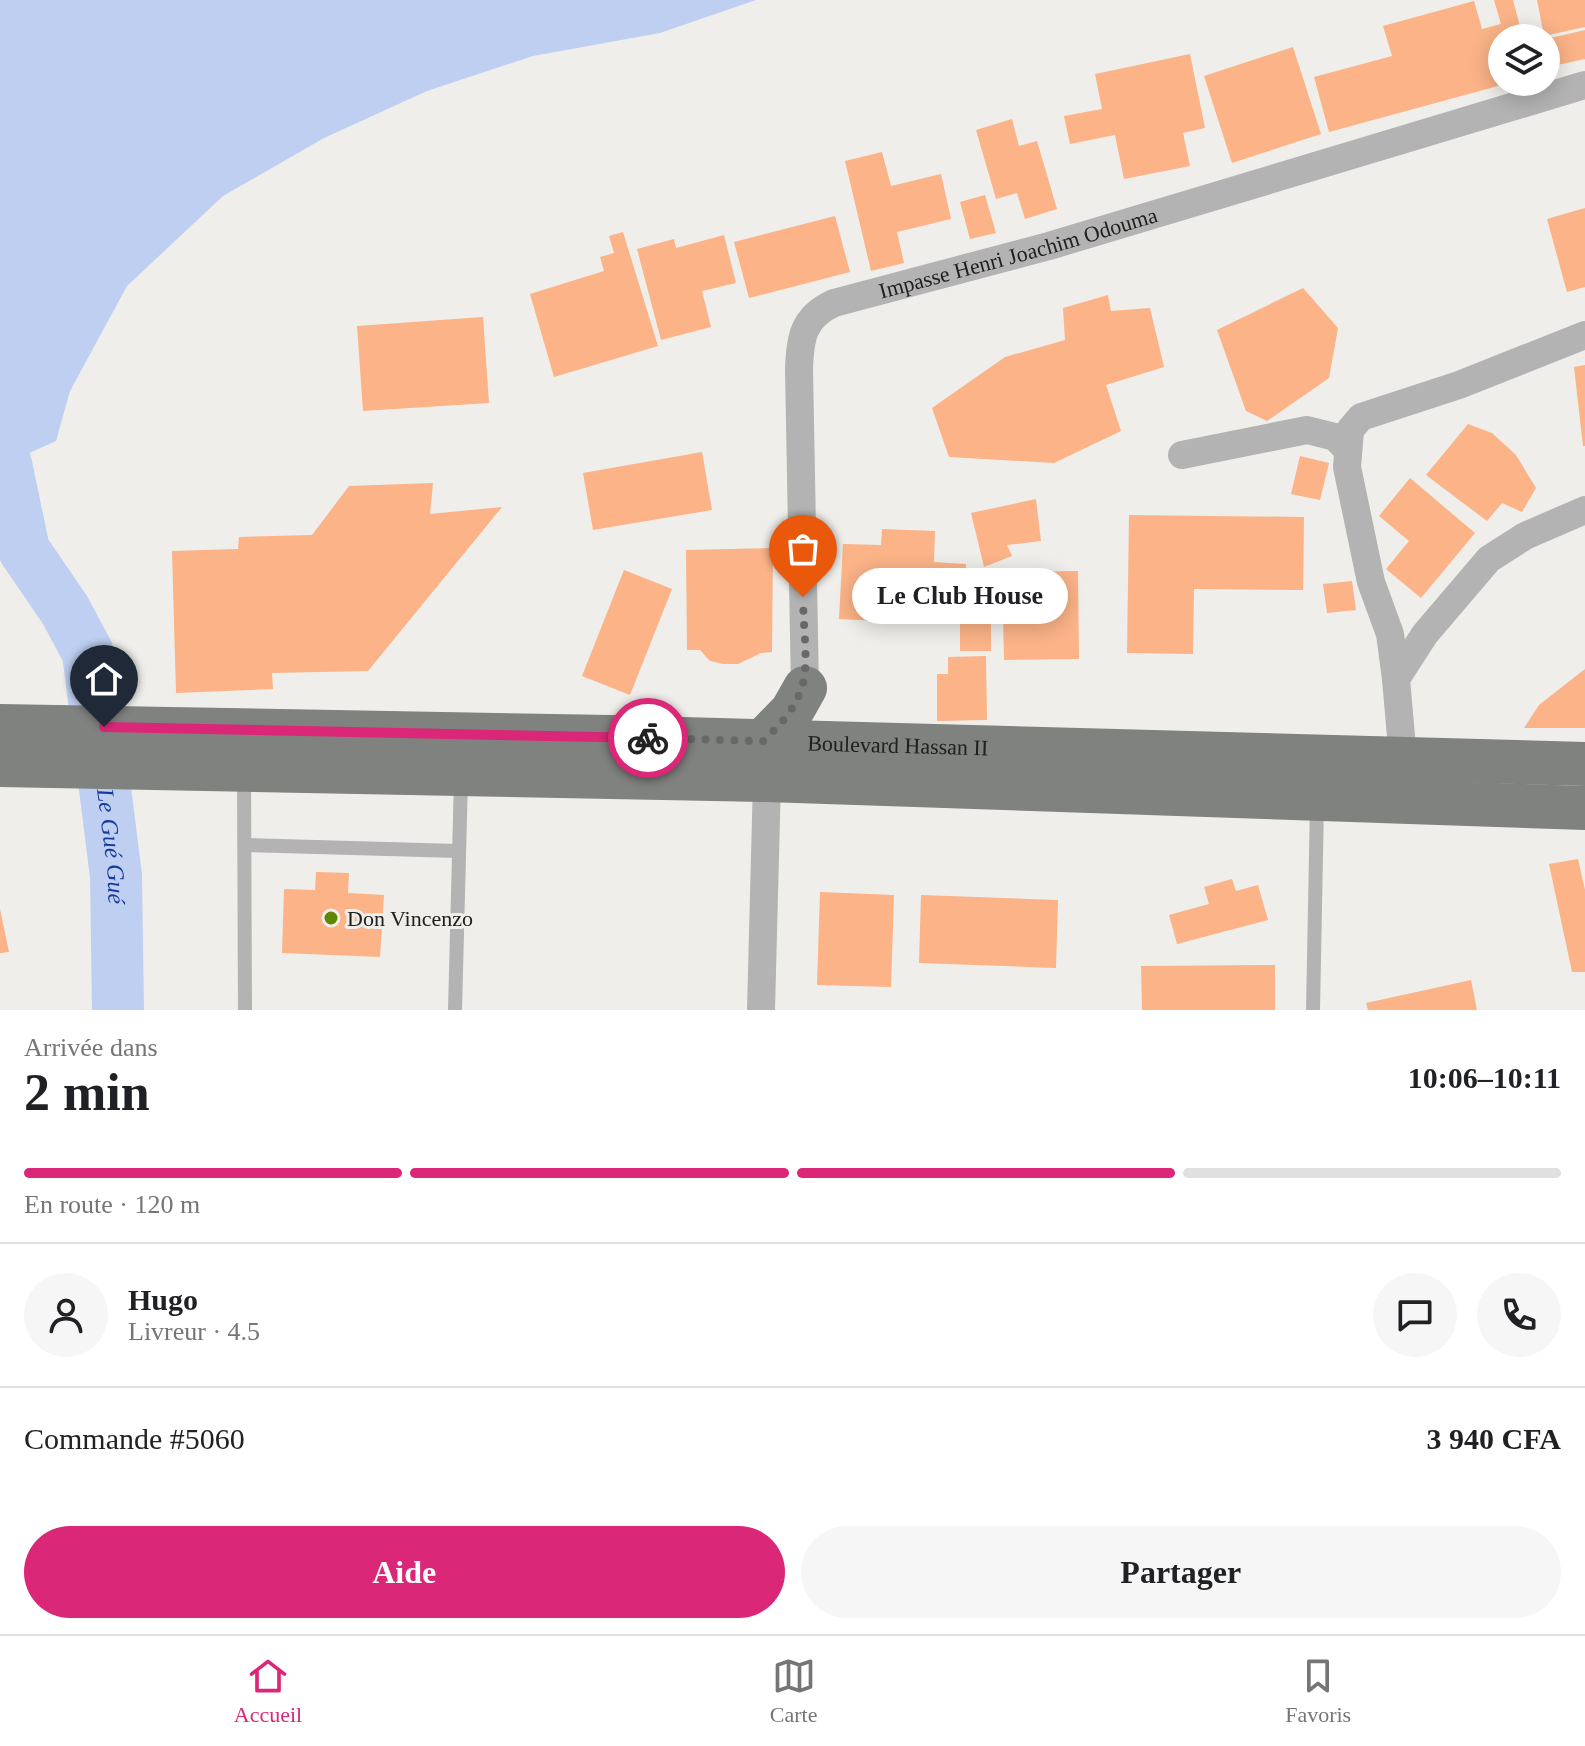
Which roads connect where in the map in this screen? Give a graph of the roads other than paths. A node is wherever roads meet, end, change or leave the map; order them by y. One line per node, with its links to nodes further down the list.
1 (1585, 85): 7 (street, Impasse Henri Joachim Odouma)
2 (1585, 335): 3 (street)
3 (1346, 448): 4 (street); 6 (street)
4 (1182, 455)
5 (1585, 510): 6 (street)
6 (1396, 679): 10 (street)
7 (805, 688): 9 (main road); 11 (main road)
8 (10, 726): 11 (main road, Boulevard Hassan II)
9 (841, 743): 10 (main road, Boulevard Hassan II); 11 (main road, Boulevard Hassan II)
10 (1403, 759): 12 (main road, Boulevard Hassan II)
11 (765, 761): 15 (main road, Boulevard Hassan II); 16 (main road, Boulevard Hassan II); 22 (street)
12 (1585, 764)
13 (21, 765): 14 (main road, Boulevard Hassan II)
14 (244, 769): 15 (main road, Boulevard Hassan II); 18 (lane)
15 (461, 774): 19 (lane)
16 (1317, 799): 17 (main road, Boulevard Hassan II); 23 (lane)
17 (1585, 808)
18 (245, 845): 19 (lane); 20 (lane)
19 (458, 851): 21 (lane)
20 (245, 1010)
21 (455, 1010)
22 (761, 1010)
23 (1313, 1010)

